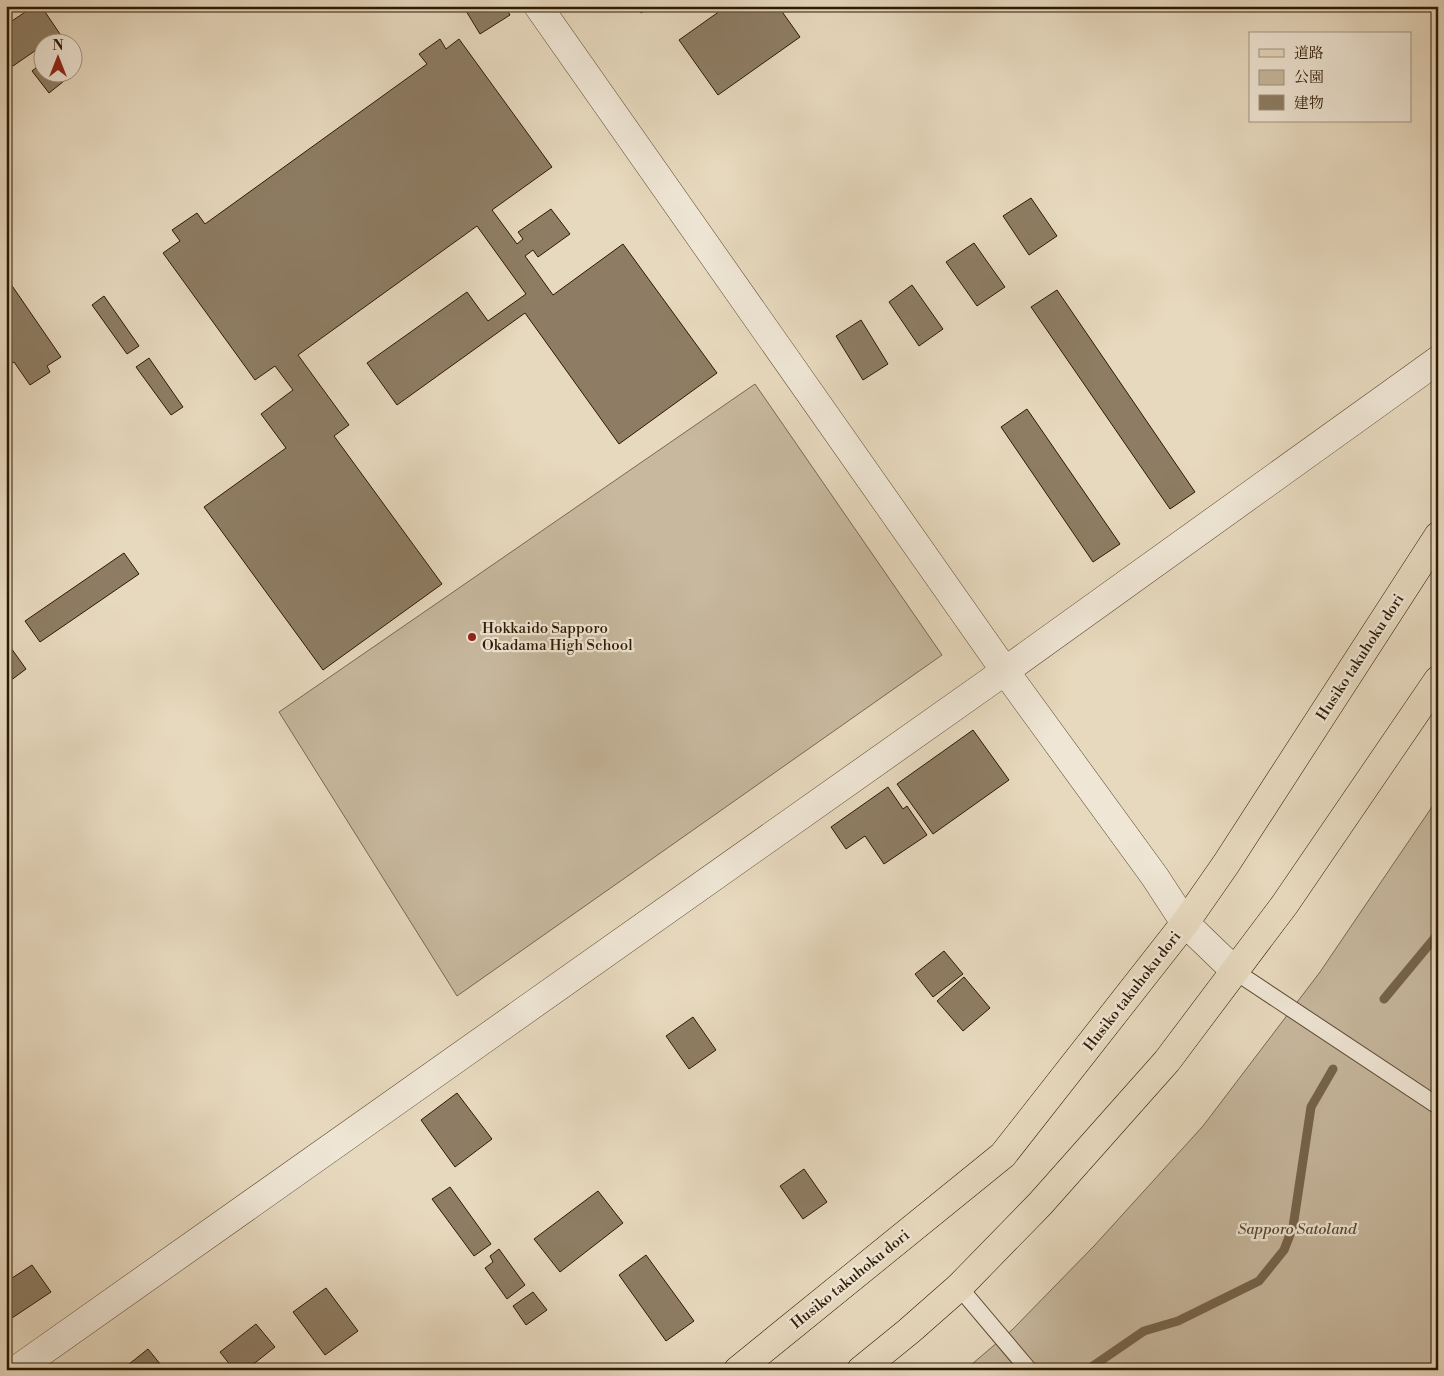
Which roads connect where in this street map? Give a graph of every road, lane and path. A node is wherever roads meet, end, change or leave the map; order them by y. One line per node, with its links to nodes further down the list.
1 (538, 6): 4 (street)
2 (1438, 360): 4 (street)
3 (1438, 536): 6 (main road, Husiko takuhoku dori)
4 (1005, 671): 6 (street); 10 (street)
5 (1438, 680): 7 (main road)
6 (1185, 923): 7 (street); 11 (main road, Husiko takuhoku dori)
7 (1236, 972): 8 (lane); 9 (main road)
8 (1438, 1106)
9 (959, 1287): 12 (main road); 13 (lane)
10 (16, 1370)
11 (738, 1370)
12 (861, 1370)
13 (1028, 1370)

